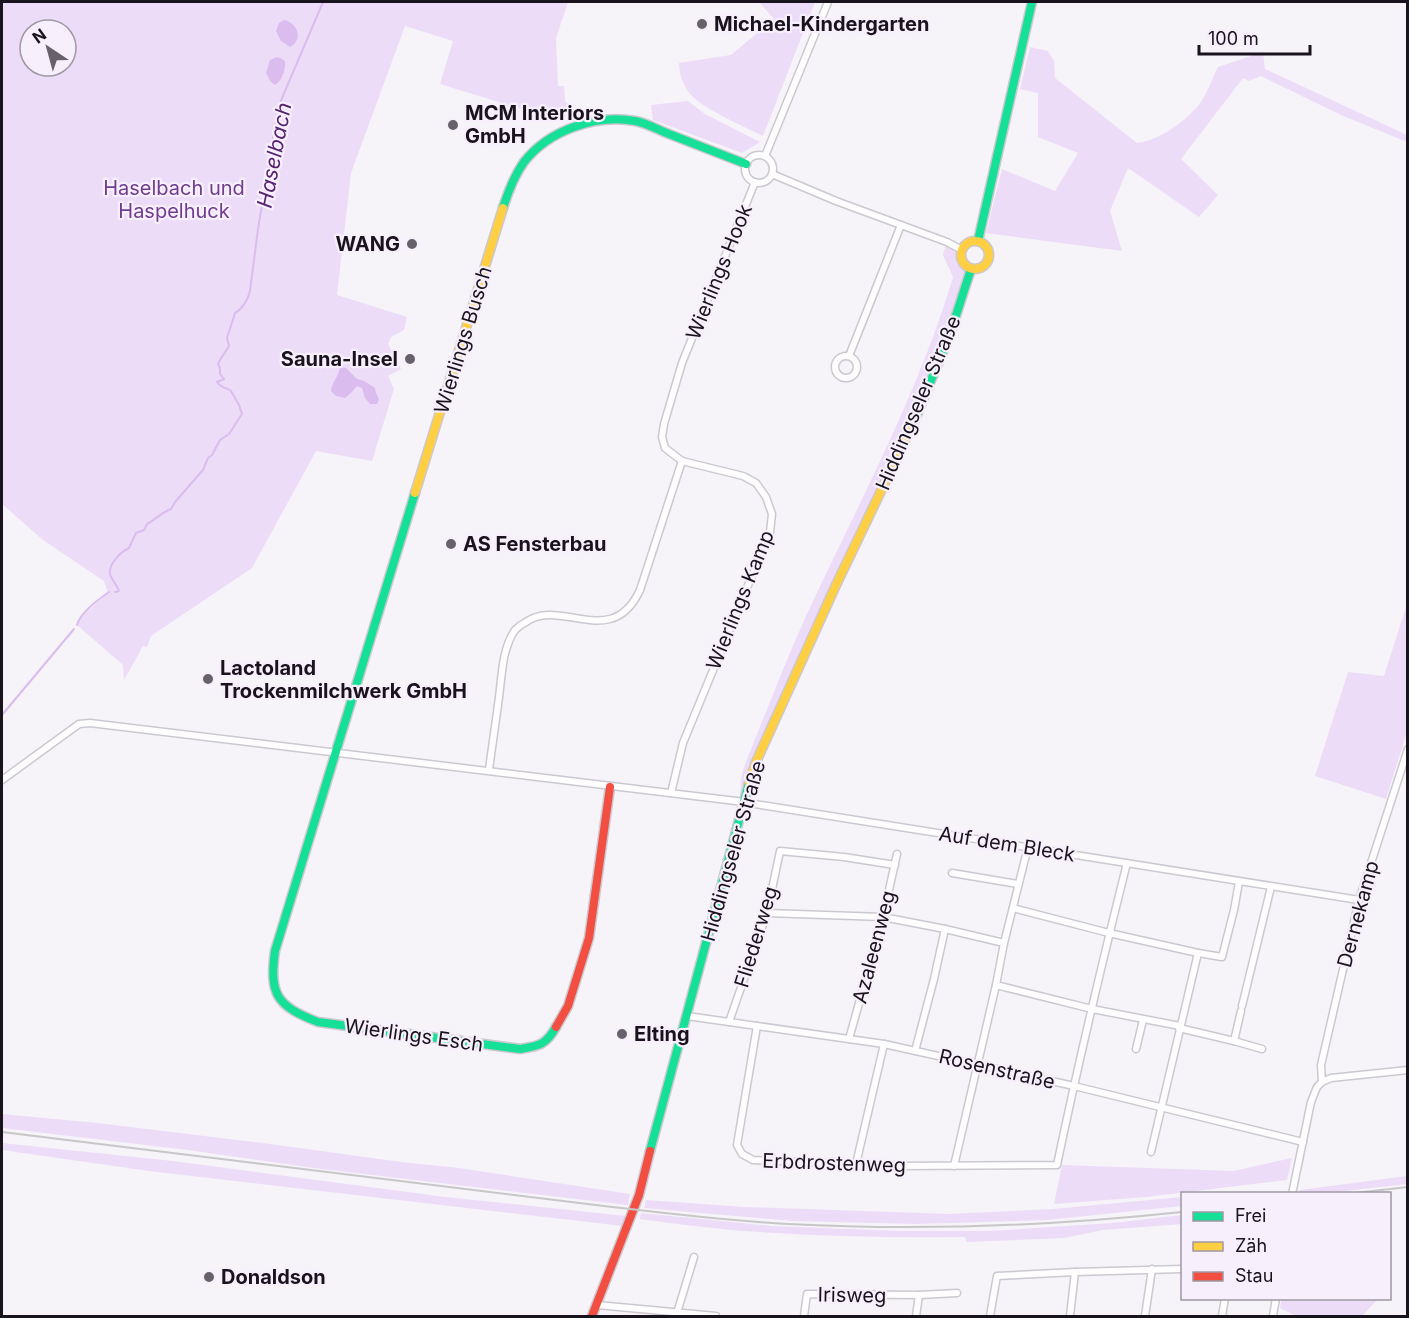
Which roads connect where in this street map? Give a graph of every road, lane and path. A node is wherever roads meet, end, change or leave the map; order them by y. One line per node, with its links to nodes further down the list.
1 (828, 2): 3 (street)
2 (1032, 2): 8 (street)
3 (765, 156): 4 (street); 5 (street)
4 (746, 164): 6 (street); 14 (street, Wierlings Busch)
5 (772, 174): 6 (street); 7 (street)
6 (755, 182): 12 (street, Wierlings Hook)
7 (901, 225): 9 (street); 11 (street)
8 (978, 241): 9 (street); 10 (street)
9 (962, 250): 10 (street)
10 (971, 269): 19 (street, Hiddingseler Straße)
11 (849, 356)
12 (682, 461): 15 (street); 18 (street, Wierlings Kamp)
13 (1407, 749): 28 (street, Dernekamp)
14 (335, 752): 15 (street); 16 (street); 17 (street, Wierlings Esch)
15 (489, 770): 17 (street)
16 (2, 780)
17 (610, 787): 18 (street)
18 (671, 793): 19 (street)
19 (743, 802): 20 (street, Auf dem Bleck); 38 (street, Hiddingseler Straße)
20 (1028, 847): 22 (street, Auf dem Bleck); 26 (street)
21 (897, 854): 23 (street, Azaleenweg)
22 (1127, 863): 25 (street, Auf dem Bleck); 33 (street)
23 (895, 865): 30 (street, Fliederweg); 31 (street, Azaleenweg)
24 (952, 873): 26 (street)
25 (1239, 882): 27 (street, Auf dem Bleck); 35 (street)
26 (1018, 884): 29 (street)
27 (1271, 887): 28 (street, Auf dem Bleck); 44 (street)
28 (1359, 900): 51 (street, Dernekamp)
29 (1013, 908): 33 (street); 34 (street)
30 (767, 912): 31 (street); 40 (street, Fliederweg)
31 (884, 917): 32 (street); 43 (street, Azaleenweg)
32 (945, 928): 34 (street); 48 (street)
33 (1109, 933): 35 (street); 37 (street)
34 (1004, 943): 36 (street)
35 (1198, 953): 42 (street)
36 (996, 985): 37 (street); 49 (street)
37 (1092, 1009): 39 (street); 52 (street)
38 (687, 1016): 40 (street, Rosenstraße); 67 (street, Hiddingseler Straße)
39 (1143, 1020): 42 (street); 46 (street)
40 (729, 1022): 41 (street, Rosenstraße)
41 (757, 1026): 43 (street, Rosenstraße); 56 (street, Erbdrostenweg)
42 (1180, 1027): 44 (street); 53 (street)
43 (849, 1039): 45 (street, Rosenstraße)
44 (1234, 1041): 47 (street)
45 (884, 1044): 48 (street, Rosenstraße); 56 (street)
46 (1136, 1049)
47 (1262, 1049)
48 (915, 1051): 49 (street, Rosenstraße)
49 (978, 1064): 52 (street, Rosenstraße); 57 (street)
50 (1407, 1070): 51 (street)
51 (1322, 1082): 54 (street, Dernekamp)
52 (1074, 1086): 53 (street, Rosenstraße); 57 (street, Erbdrostenweg)
53 (1162, 1108): 54 (street, Rosenstraße); 55 (street)
54 (1303, 1142): 58 (street, Dernekamp)
55 (1151, 1152)
56 (856, 1164): 57 (street, Erbdrostenweg)
57 (954, 1166)
58 (1292, 1192)
59 (694, 1257): 68 (street)
60 (1152, 1269): 61 (street); 62 (street); 75 (street)
61 (1181, 1269)
62 (1075, 1272): 73 (street); 74 (street)
63 (957, 1293): 64 (street, Irisweg)
64 (919, 1295): 71 (street, Irisweg); 72 (street)
65 (1225, 1300): 76 (street)
66 (1276, 1300): 77 (street)
67 (597, 1305): 68 (street); 69 (street, Hiddingseler Straße)
68 (677, 1313): 70 (street)
69 (592, 1317)
70 (716, 1317)
71 (804, 1317)
72 (916, 1317)
73 (990, 1317)
74 (1070, 1317)
75 (1145, 1317)
76 (1222, 1317)
77 (1273, 1317)

